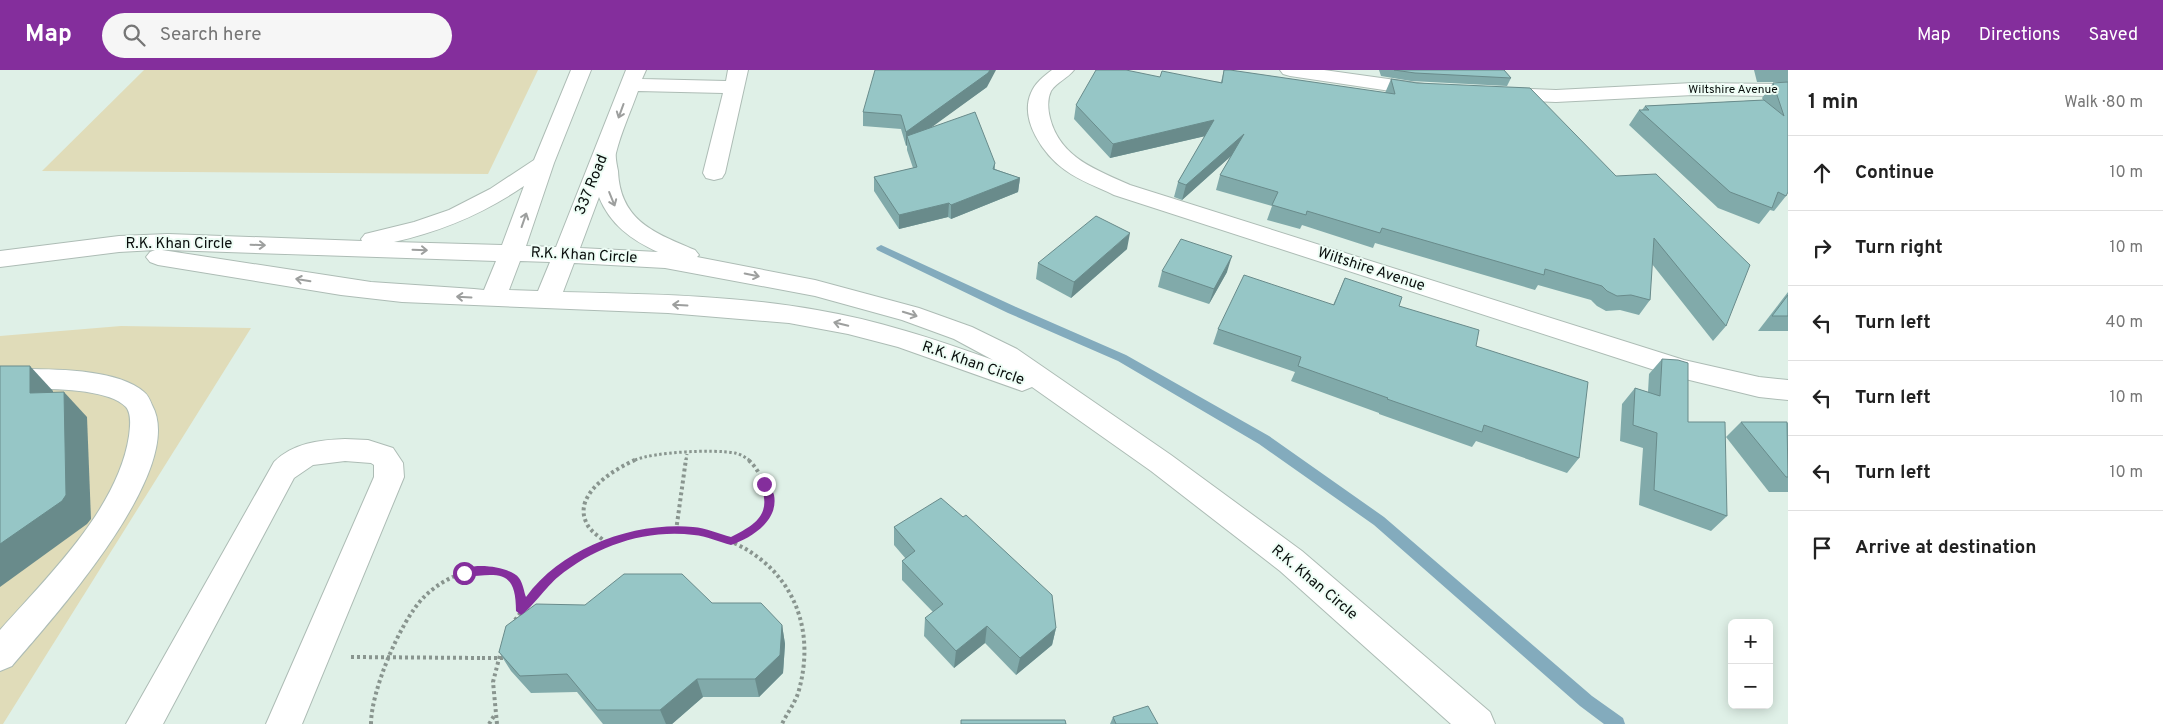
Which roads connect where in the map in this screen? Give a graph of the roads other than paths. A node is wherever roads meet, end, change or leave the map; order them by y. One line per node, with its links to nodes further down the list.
1 (582, 70): 10 (street)
2 (1064, 70): 21 (street, Wiltshire Avenue)
3 (1290, 70): 7 (street)
4 (633, 78): 5 (street); 9 (street, 337 Road, one-way to 9)
5 (736, 79): 11 (street)
6 (1788, 90): 8 (street, Wiltshire Avenue)
7 (1447, 91)
8 (1483, 93)
9 (606, 152): 15 (street, 337 Road); 17 (street, one-way to 17)
10 (543, 162): 12 (street); 14 (street, one-way to 10)
11 (714, 173)
12 (322, 247): 13 (street, R.K. Khan Circle, one-way to 12); 14 (street, R.K. Khan Circle, one-way to 14)
13 (70, 252): 16 (street, R.K. Khan Circle); 18 (street, R.K. Khan Circle, one-way to 13)
14 (512, 253): 15 (street, R.K. Khan Circle); 18 (street)
15 (564, 255): 17 (street, R.K. Khan Circle); 19 (street, 337 Road)
16 (0, 259)
17 (714, 268): 22 (street, R.K. Khan Circle, one-way to 22)
18 (493, 298): 19 (street, R.K. Khan Circle)
19 (547, 300): 22 (street, R.K. Khan Circle, one-way to 19)
20 (0, 379): 23 (street)
21 (1788, 390)
22 (1070, 400): 26 (street, R.K. Khan Circle)
23 (0, 655)
24 (144, 724): 25 (street)
25 (284, 724)
26 (1478, 724)

